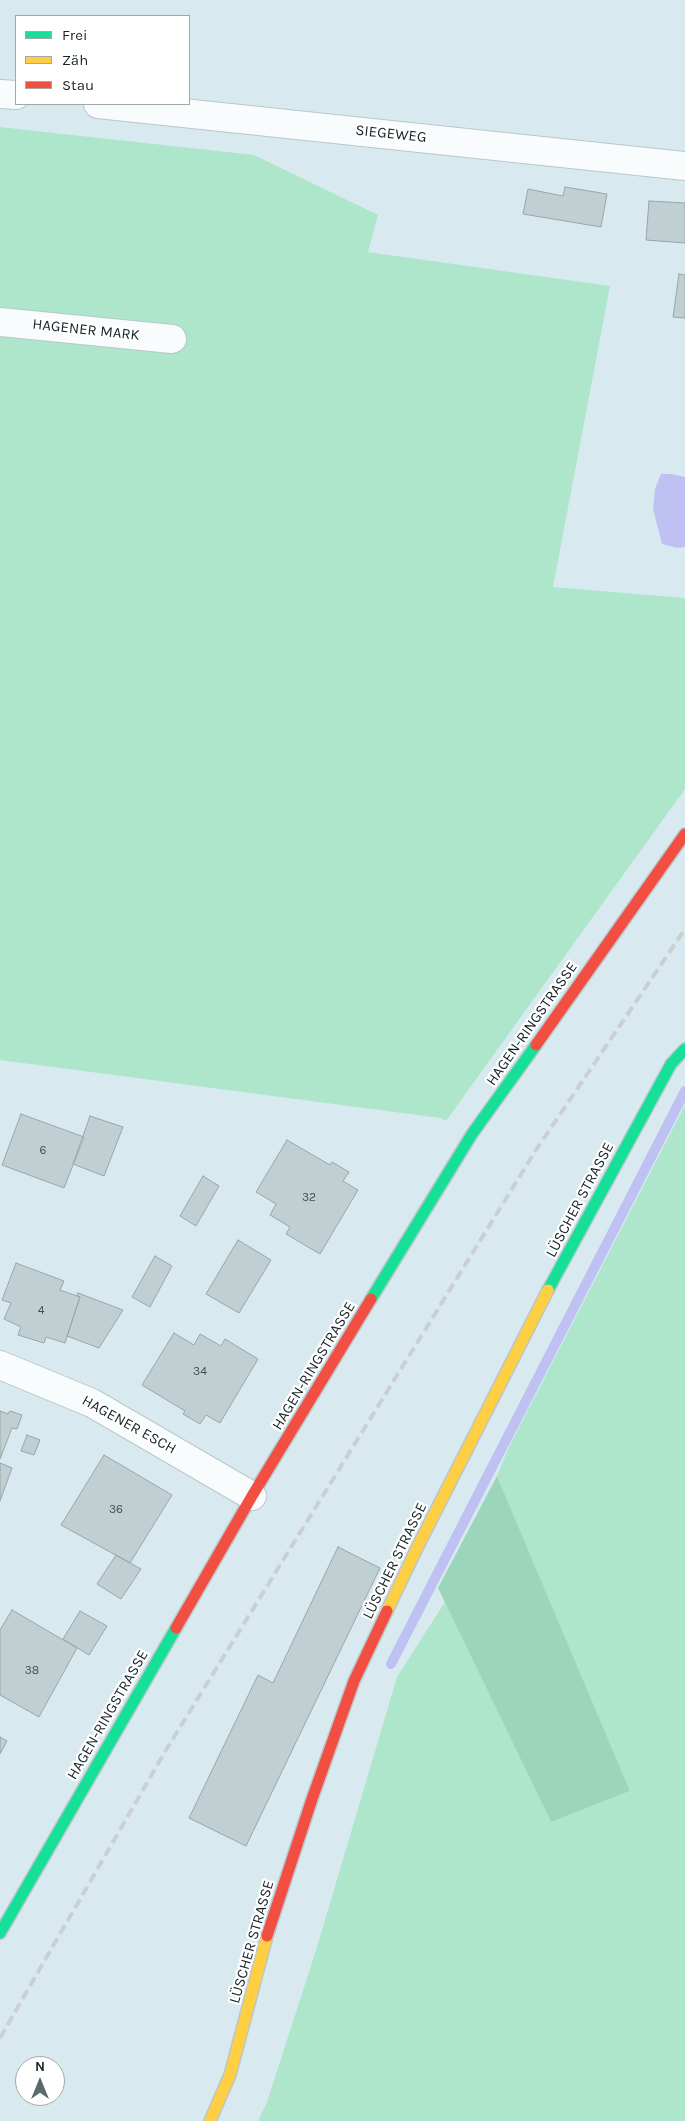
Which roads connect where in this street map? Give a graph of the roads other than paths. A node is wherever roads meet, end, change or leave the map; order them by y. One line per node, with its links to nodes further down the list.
1 (0, 94): 2 (street)
2 (15, 95)
3 (107, 105): 4 (street, SIEGEWEG)
4 (685, 166)
5 (0, 322): 6 (street, HAGENER MARK)
6 (172, 339)
7 (685, 834): 10 (street, HAGEN-RINGSTRASSE)
8 (685, 1049): 12 (street, LÜSCHER STRASSE)
9 (0, 1365): 10 (street, HAGENER ESCH)
10 (252, 1496): 11 (street, HAGEN-RINGSTRASSE)
11 (0, 1933)
12 (210, 2121)

